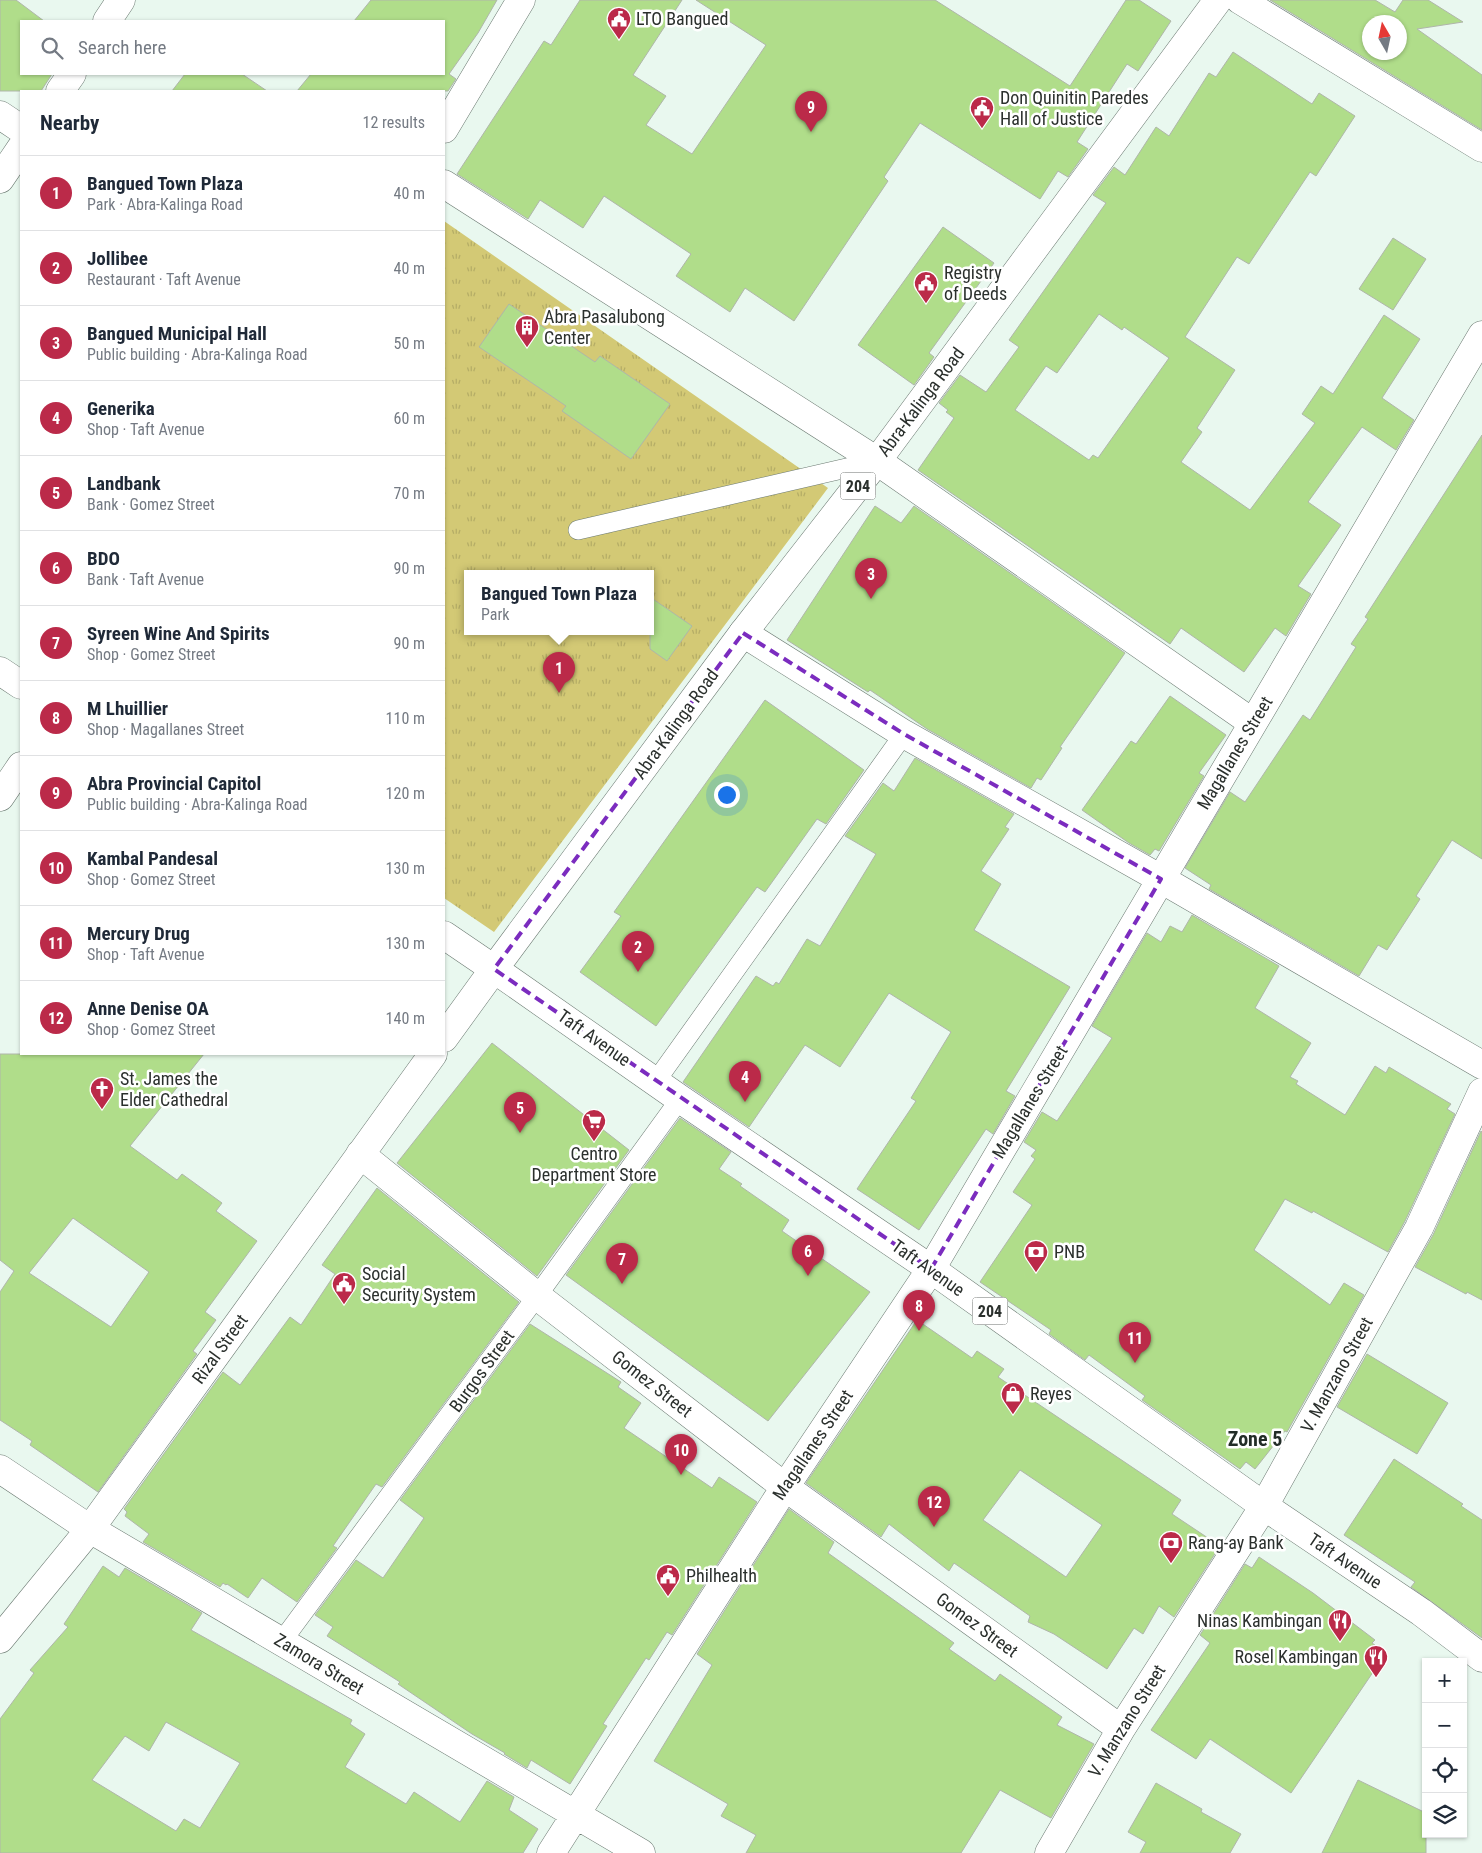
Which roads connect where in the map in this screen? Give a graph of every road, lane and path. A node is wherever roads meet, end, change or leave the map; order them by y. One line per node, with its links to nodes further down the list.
1 (121, 0): 5 (street)
2 (522, 0): 9 (street)
3 (1218, 0): 16 (street, Abra-Kalinga Road / 204)
4 (1240, 0): 11 (street)
5 (108, 20)
6 (71, 75): 7 (street)
7 (61, 90)
8 (0, 115): 10 (street)
9 (445, 127)
10 (20, 128)
11 (1482, 148)
12 (20, 149): 13 (street)
13 (0, 179)
14 (445, 185): 16 (street)
15 (1482, 335): 21 (street, Magallanes Street)
16 (877, 461): 17 (lane); 18 (street, Abra-Kalinga Road / 204); 21 (street)
17 (578, 530)
18 (743, 633): 22 (street); 27 (street, Abra-Kalinga Road / 204)
19 (0, 671): 20 (street)
20 (20, 685)
21 (1253, 723): 25 (street, Magallanes Street)
22 (904, 734): 25 (street); 31 (lane)
23 (20, 767): 24 (street)
24 (0, 797)
25 (1161, 879): 30 (street); 35 (street, Magallanes Street)
26 (445, 935): 27 (street, Taft Avenue)
27 (494, 969): 28 (street); 31 (street, Taft Avenue / 204)
28 (445, 1037)
29 (432, 1055): 34 (street, Rizal Street)
30 (1482, 1065)
31 (656, 1081): 33 (street, Taft Avenue / 204)
32 (1482, 1092): 39 (street, V. Manzano Street)
33 (680, 1099): 35 (street, Taft Avenue / 204); 36 (lane, Burgos Street)
34 (360, 1154): 36 (street, Gomez Street); 40 (street, Rizal Street)
35 (931, 1269): 38 (street, Magallanes Street); 39 (street, Taft Avenue / 204)
36 (538, 1296): 38 (street, Gomez Street); 42 (lane, Burgos Street)
37 (0, 1469): 40 (street, Zamora Street)
38 (785, 1487): 44 (street, Gomez Street); 45 (street, Magallanes Street)
39 (1264, 1506): 43 (street, Taft Avenue / 204); 44 (street, V. Manzano Street)
40 (90, 1529): 41 (street, Rizal Street); 42 (street, Zamora Street)
41 (0, 1639)
42 (282, 1641): 45 (street, Zamora Street)
43 (1482, 1658)
44 (1121, 1729): 48 (street, V. Manzano Street)
45 (575, 1814): 46 (street, Magallanes Street); 47 (street, Zamora Street)
46 (551, 1853)
47 (642, 1853)
48 (1049, 1853)

